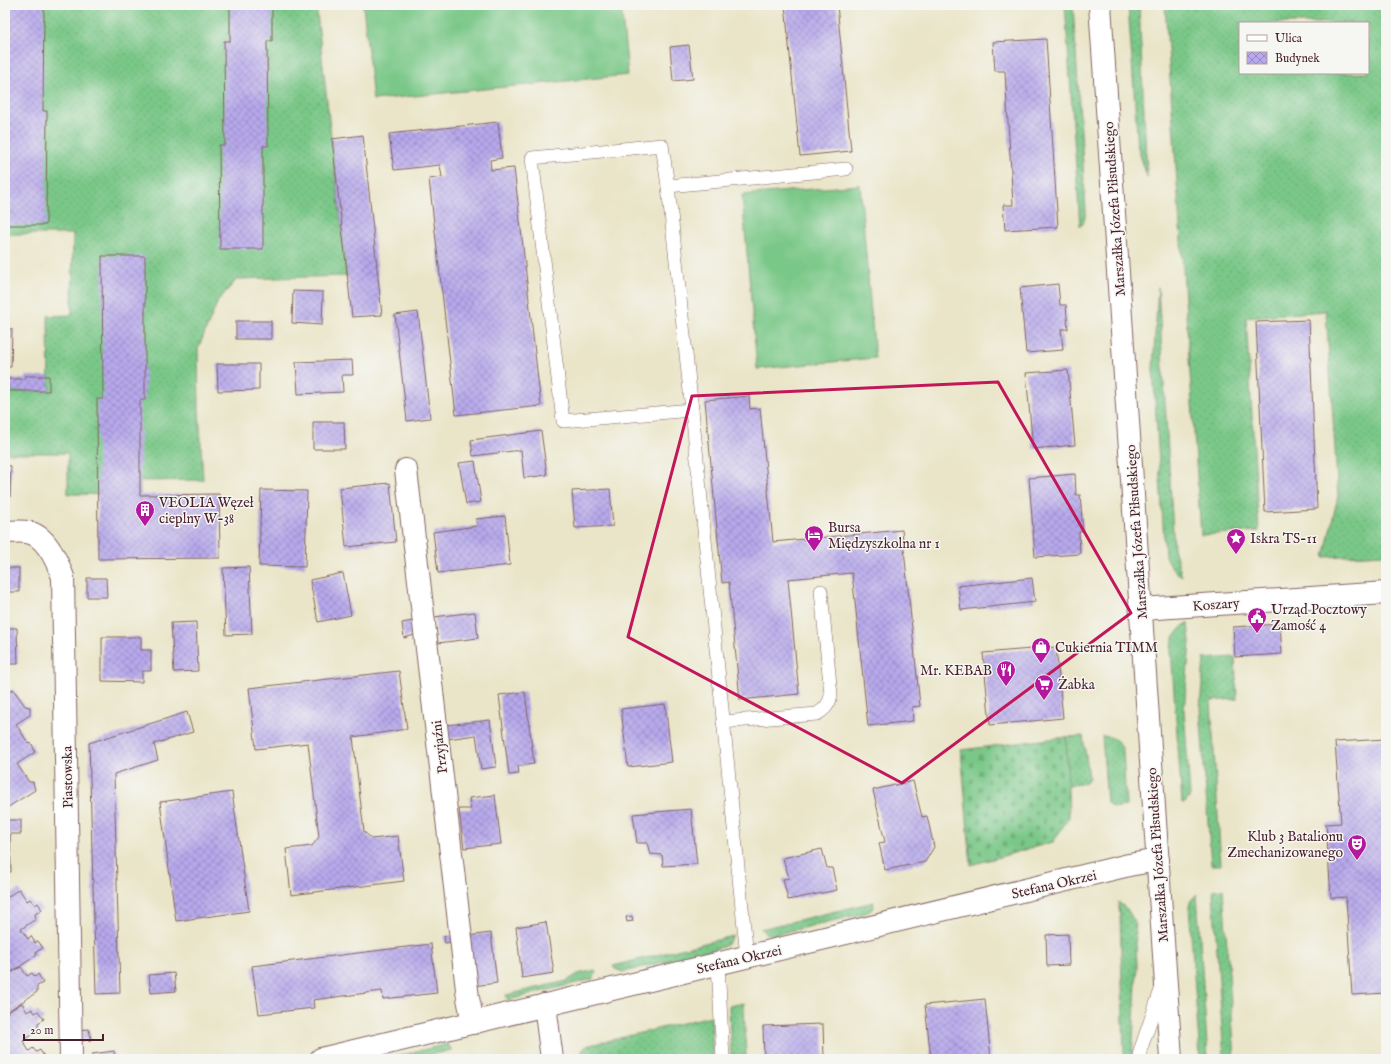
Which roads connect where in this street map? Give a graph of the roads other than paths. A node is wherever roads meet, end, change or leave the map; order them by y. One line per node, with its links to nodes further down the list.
1 (1100, 5): 9 (street, Marszałka Józefa Piłsudskiego)
2 (846, 169): 3 (lane)
3 (668, 186): 4 (lane); 4 (lane)
4 (692, 410): 10 (lane)
5 (406, 470): 16 (street, Przyjaźni)
6 (5, 532): 17 (street, Piastowska)
7 (821, 591): 10 (lane)
8 (1386, 593): 9 (street, Koszary)
9 (1141, 609): 11 (street, Marszałka Józefa Piłsudskiego)
10 (723, 722): 12 (lane)
11 (1158, 860): 12 (street, Stefana Okrzei); 14 (street, Marszałka Józefa Piłsudskiego)
12 (747, 957): 13 (street, Stefana Okrzei)
13 (718, 964): 15 (street, Stefana Okrzei); 20 (lane)
14 (1165, 976): 21 (lane); 22 (street, Marszałka Józefa Piłsudskiego)
15 (545, 1006): 16 (street, Stefana Okrzei); 19 (street)
16 (473, 1023): 18 (street, Stefana Okrzei)
17 (71, 1059)
18 (321, 1059)
19 (552, 1059)
20 (723, 1059)
21 (1141, 1059)
22 (1171, 1059)

